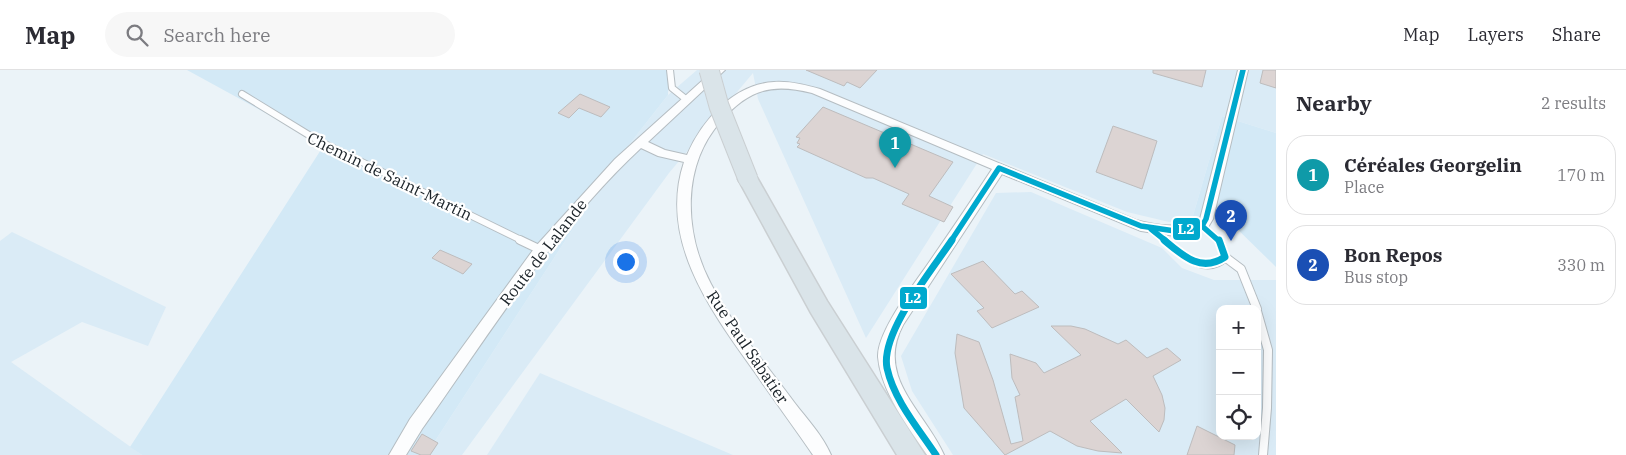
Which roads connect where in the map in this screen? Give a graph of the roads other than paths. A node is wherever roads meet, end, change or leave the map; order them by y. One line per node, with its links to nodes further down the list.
1 (670, 70): 5 (lane)
2 (1243, 70): 9 (street)
3 (716, 71): 5 (street, Route de Lalande); 17 (main road, bridge)
4 (242, 94): 11 (lane, Chemin de Saint-Martin)
5 (688, 100): 6 (street, Route de Lalande)
6 (640, 143): 7 (street); 11 (street, Route de Lalande)
7 (691, 160): 8 (street, Rue Paul Sabatier); 16 (street, Rue Paul Sabatier)
8 (999, 168): 10 (street, Rue Paul Sabatier); 18 (street)
9 (1202, 226): 10 (street, Rue Paul Sabatier); 12 (lane)
10 (1151, 230): 12 (lane)
11 (541, 250): 15 (street, Route de Lalande)
12 (1225, 257): 13 (lane)
13 (1255, 305)
14 (1261, 325): 19 (lane)
15 (397, 455)
16 (823, 455)
17 (912, 455)
18 (936, 455)
19 (1263, 455)

